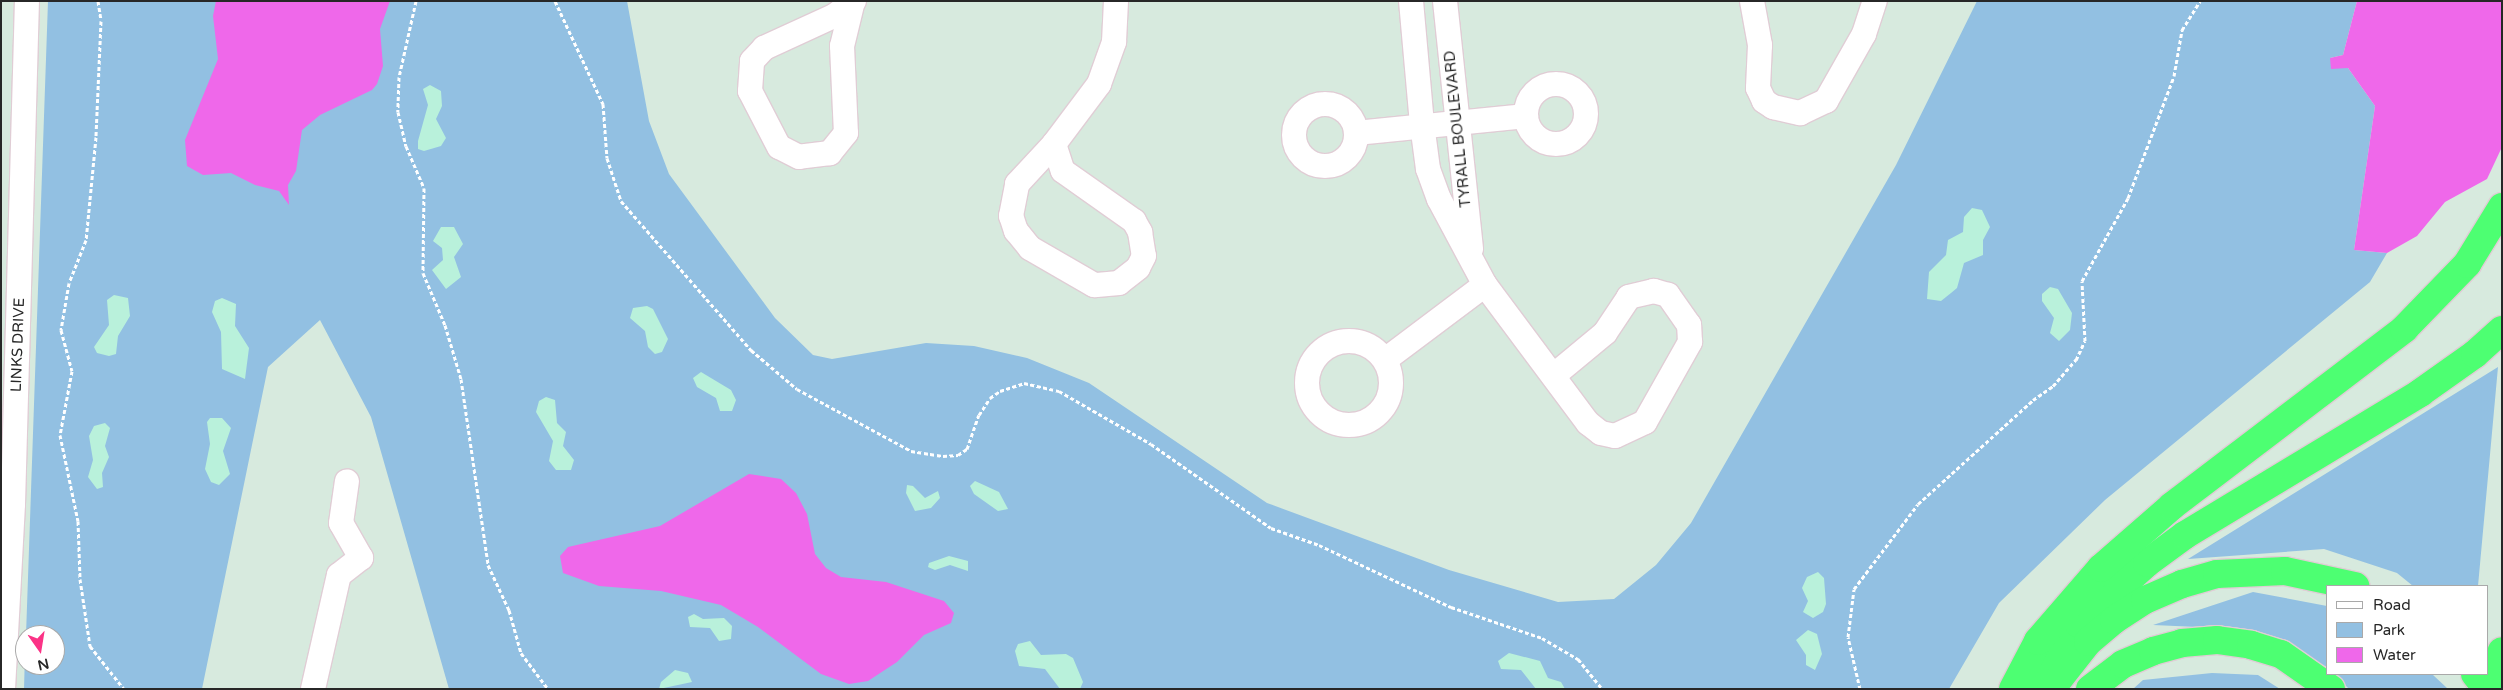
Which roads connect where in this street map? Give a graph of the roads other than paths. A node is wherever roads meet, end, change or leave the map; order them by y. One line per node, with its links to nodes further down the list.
1 (27, 1): 22 (street, LINKS DRIVE)
2 (1116, 1): 11 (street)
3 (1411, 1): 9 (street, TYRALL BOULEVARD)
4 (1445, 1): 9 (street, TYRALL BOULEVARD)
5 (1752, 1): 6 (street)
6 (1875, 1)
7 (853, 3): 7 (street)
8 (1526, 116): 9 (street)
9 (1439, 123): 10 (street); 13 (street, TYRALL BOULEVARD); 13 (street, TYRALL BOULEVARD)
10 (1356, 133)
11 (1054, 144): 11 (street)
12 (2502, 207): 24 (highway)
13 (1472, 256): 14 (street, TYRALL BOULEVARD)
14 (1486, 285): 16 (street); 17 (street, TYRALL BOULEVARD)
15 (2502, 330): 25 (highway)
16 (1384, 360)
17 (1553, 376): 17 (street, TYRALL BOULEVARD)
18 (348, 481): 23 (street)
19 (2351, 585): 26 (highway)
20 (2502, 651): 30 (highway)
21 (2476, 675): 29 (highway)
22 (3, 689)
23 (312, 689)
24 (2013, 689)
25 (2029, 689)
26 (2051, 689)
27 (2090, 689): 28 (highway)
28 (2331, 689)
29 (2486, 689)
30 (2497, 689)

